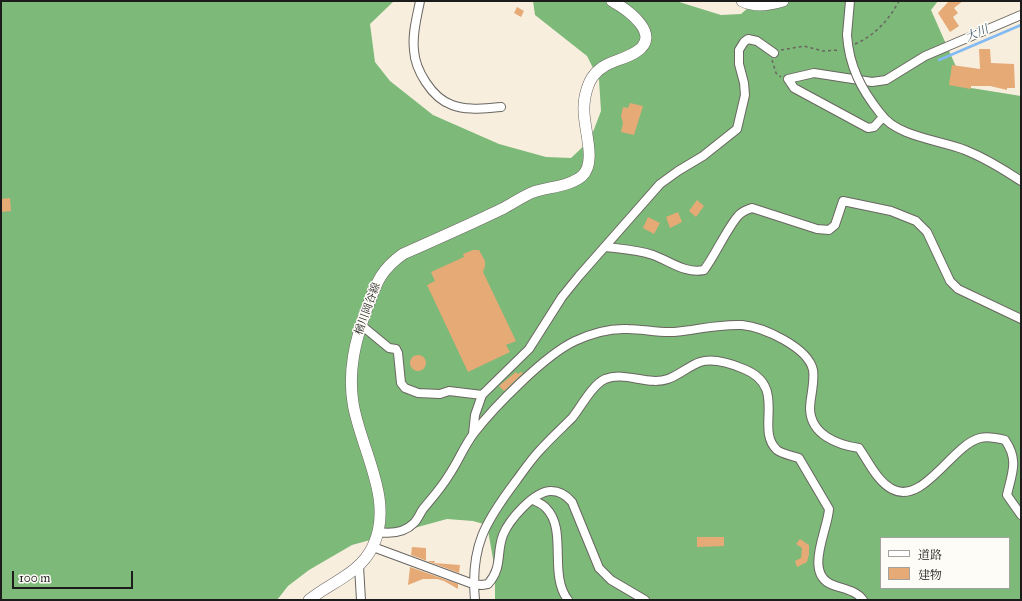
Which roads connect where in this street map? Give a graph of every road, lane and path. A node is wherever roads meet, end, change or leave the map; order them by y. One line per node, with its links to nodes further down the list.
1 (420, 1): 14 (street)
2 (612, 1): 13 (main road, 楢川岡谷線)
3 (623, 1): 13 (main road)
4 (742, 1): 5 (main road)
5 (783, 1)
6 (850, 1): 15 (street, bridge)
7 (899, 1): 9 (path)
8 (1021, 15): 12 (street)
9 (851, 46)
10 (845, 48): 11 (path)
11 (774, 53): 12 (path); 17 (street)
12 (788, 79): 15 (street)
13 (588, 90): 24 (main road, 楢川岡谷線)
14 (501, 107)
15 (882, 115): 16 (street)
16 (1021, 181)
17 (606, 247): 18 (street); 20 (street)
18 (1021, 319)
19 (366, 329): 20 (street)
20 (482, 395): 21 (street)
21 (473, 434): 23 (street); 24 (street)
22 (533, 500): 27 (street); 31 (street); 32 (street)
23 (1021, 515)
24 (378, 532): 25 (main road, 楢川岡谷線)
25 (373, 547): 26 (main road, 楢川岡谷線); 27 (street)
26 (359, 566): 28 (main road, 楢川岡谷線); 29 (street)
27 (473, 584): 30 (street); 33 (street)
28 (309, 600)
29 (361, 600)
30 (475, 600)
31 (568, 600)
32 (645, 600)
33 (863, 600)

